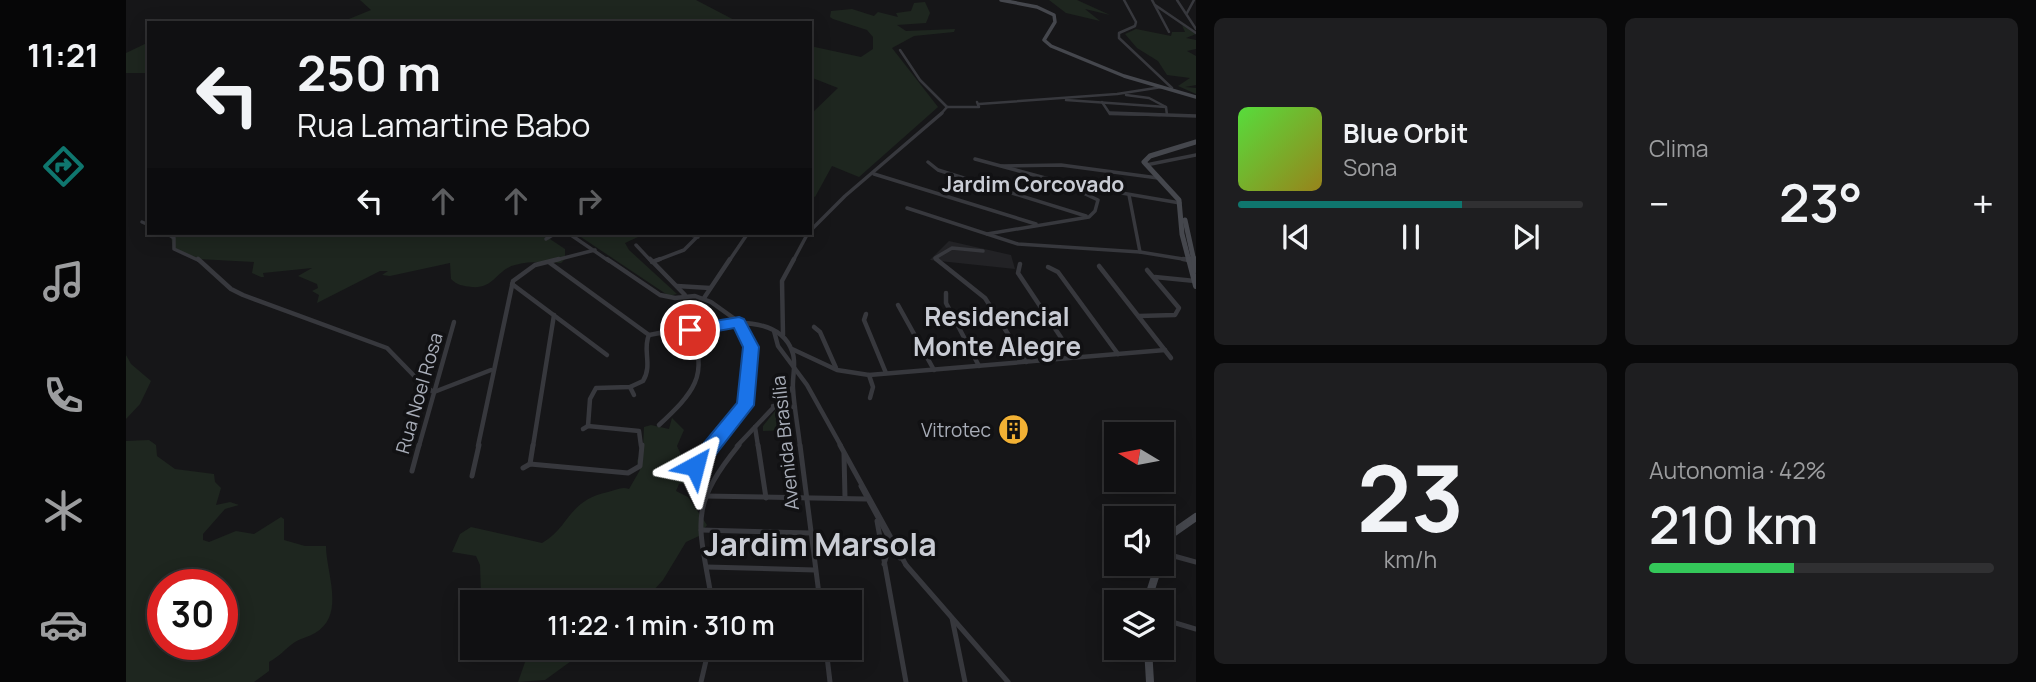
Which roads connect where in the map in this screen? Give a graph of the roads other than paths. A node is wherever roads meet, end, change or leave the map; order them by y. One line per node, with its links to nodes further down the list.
1 (1001, 0): 11 (main road)
2 (1124, 0): 11 (street)
3 (1152, 0): 6 (street)
4 (1177, 0): 7 (street)
5 (1194, 0): 7 (street)
6 (1155, 5): 8 (street); 9 (street)
7 (1186, 13): 8 (street)
8 (1196, 31)
9 (1169, 32)
10 (900, 50): 16 (street)
11 (1169, 88): 12 (street); 13 (main road)
12 (1117, 94): 14 (street); 17 (street)
13 (1196, 97)
14 (1049, 99): 15 (street); 16 (street)
15 (1102, 102): 17 (street); 18 (street)
16 (947, 107): 26 (street)
17 (1166, 107): 18 (street)
18 (1167, 115): 19 (street)
19 (1196, 116)
20 (1196, 142): 24 (main road)
21 (1196, 155): 24 (street)
22 (975, 159): 25 (street)
23 (928, 162): 32 (street)
24 (1147, 165): 27 (main road); 51 (main road)
25 (998, 166): 27 (street); 28 (street)
26 (873, 174): 33 (street); 38 (street)
27 (1158, 178): 30 (main road)
28 (1064, 183): 29 (street); 32 (street)
29 (1129, 195): 30 (street); 50 (street)
30 (1180, 203): 51 (main road)
31 (907, 208): 39 (street)
32 (1089, 217): 36 (street)
33 (1022, 219): 36 (street); 37 (street)
34 (142, 222): 35 (street)
35 (147, 224)
36 (1037, 224): 37 (street)
37 (1029, 226): 39 (street)
38 (812, 228)
39 (986, 234): 50 (street)
40 (169, 235): 94 (street)
41 (553, 235): 46 (street)
42 (571, 235): 48 (street)
43 (700, 235): 52 (street)
44 (747, 235): 63 (street)
45 (806, 235): 77 (street)
46 (547, 239)
47 (636, 245): 52 (street)
48 (595, 250): 53 (street); 65 (street)
49 (983, 251): 84 (street)
50 (1140, 252): 51 (street)
51 (1191, 260): 58 (main road); 60 (main road)
52 (652, 262): 62 (street)
53 (550, 263): 61 (street); 76 (street)
54 (1020, 264): 82 (street)
55 (1048, 267): 80 (street)
56 (1099, 267): 70 (street)
57 (1147, 270): 59 (street)
58 (1196, 270)
59 (1154, 277): 60 (street); 70 (street)
60 (1195, 283)
61 (512, 284): 69 (street); 87 (street)
62 (676, 286): 63 (street); 65 (street)
63 (710, 288): 66 (street)
64 (946, 293): 86 (street)
65 (685, 295): 66 (street)
66 (704, 298): 72 (street)
67 (898, 305): 89 (street)
68 (866, 314): 90 (street)
69 (554, 315): 81 (street); 104 (street)
70 (1139, 316): 79 (street)
71 (454, 322): 94 (street, Rua Noel Rosa)
72 (739, 322): 74 (street); 75 (street); 105 (street)
73 (814, 327): 88 (street)
74 (690, 330): 76 (street); 99 (street)
75 (774, 330): 77 (street); 85 (street)
76 (649, 335): 92 (street)
77 (783, 335): 78 (street)
78 (792, 349): 85 (street, Avenida Brasília); 88 (street)
79 (1165, 350): 80 (street); 83 (street)
80 (1118, 354): 82 (street)
81 (607, 355)
82 (1074, 358): 84 (street)
83 (1171, 358)
84 (1026, 362): 86 (street)
85 (793, 364): 93 (street, Avenida Brasília); 103 (street)
86 (979, 366): 89 (street)
87 (492, 370): 94 (street); 108 (street)
88 (837, 370): 91 (street)
89 (934, 370): 90 (street)
90 (886, 374): 91 (street)
91 (869, 375): 96 (street)
92 (631, 387): 95 (street); 104 (street)
93 (793, 387): 97 (street); 98 (street, Avenida Brasília)
94 (434, 392): 107 (street, Rua Noel Rosa)
95 (634, 395)
96 (870, 398)
97 (772, 406): 98 (street); 100 (street)
98 (795, 407): 112 (street, Avenida Brasília)
99 (659, 425)
100 (755, 427): 101 (street); 102 (street)
101 (746, 439): 102 (street); 110 (street)
102 (760, 446): 111 (street)
103 (844, 453): 109 (street); 113 (street)
104 (530, 464): 106 (street)
105 (695, 466)
106 (523, 468)
107 (412, 471)
108 (472, 476)
109 (858, 479): 114 (street); 115 (street)
110 (704, 496): 111 (street); 117 (street)
111 (766, 498): 112 (street)
112 (807, 498): 113 (street); 119 (street, Avenida Brasília)
113 (845, 498): 114 (street)
114 (866, 498): 115 (street)
115 (878, 516): 120 (street); 121 (street)
116 (1196, 517): 118 (main road)
117 (701, 530): 119 (street); 125 (street)
118 (1174, 532)
119 (810, 533): 126 (street, Avenida Brasília)
120 (879, 545): 121 (street); 124 (street)
121 (893, 549): 124 (street); 129 (street)
122 (1174, 556): 123 (street)
123 (1196, 562)
124 (883, 565): 137 (street)
125 (707, 568): 126 (street); 127 (street)
126 (815, 570): 128 (street, Avenida Brasília)
127 (710, 590)
128 (818, 590)
129 (952, 618): 138 (street); 139 (street)
130 (1174, 623): 131 (street)
131 (1196, 629)
132 (706, 660): 135 (street)
133 (827, 660): 136 (street)
134 (1149, 660): 140 (main road)
135 (701, 682)
136 (830, 682)
137 (906, 682)
138 (965, 682)
139 (1008, 682)
140 (1150, 682)

